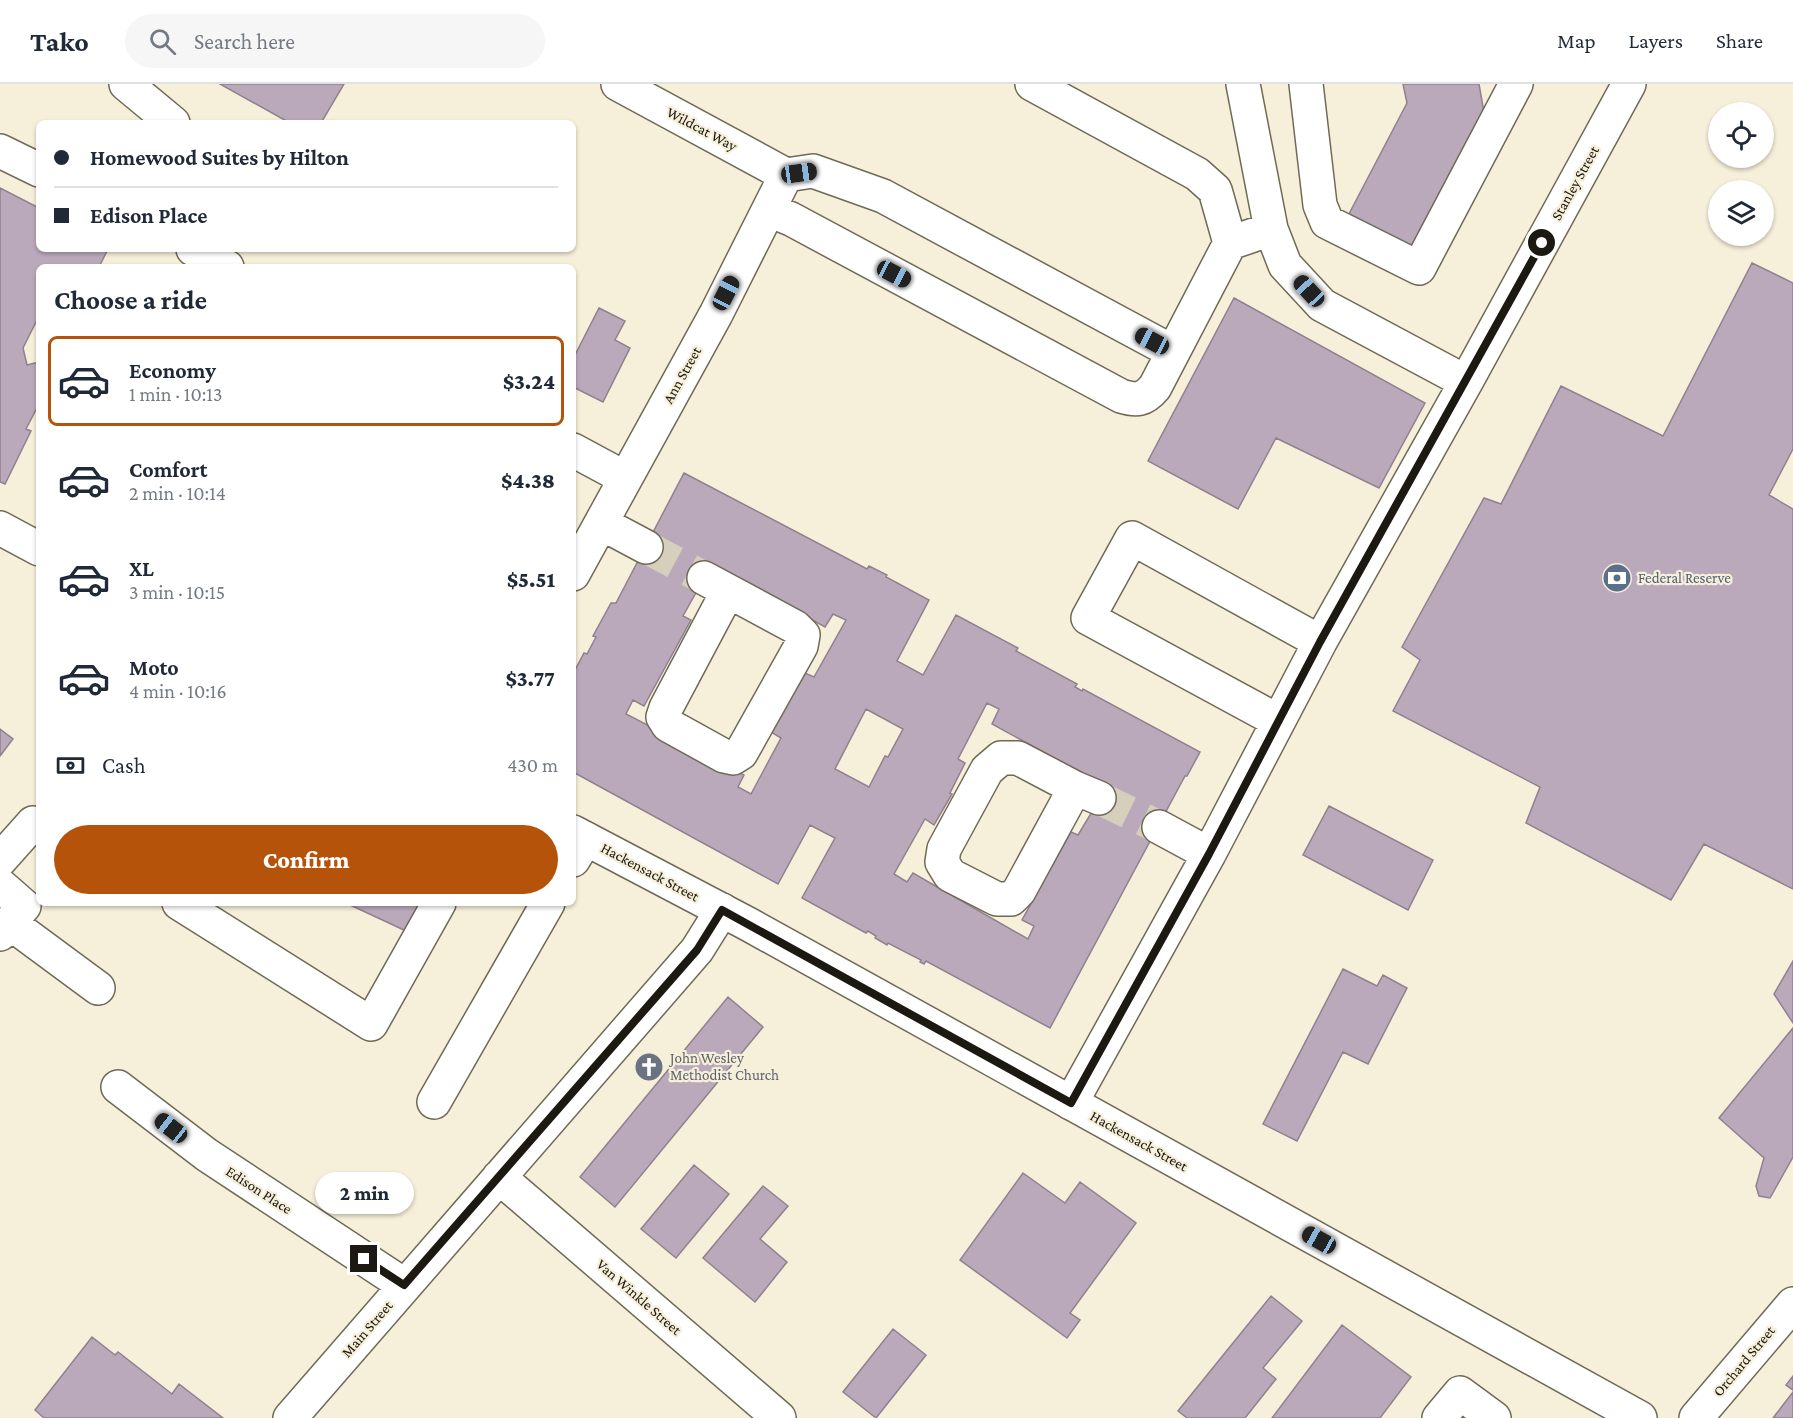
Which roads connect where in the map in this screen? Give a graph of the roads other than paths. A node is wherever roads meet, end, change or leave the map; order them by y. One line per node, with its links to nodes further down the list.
1 (126, 84): 8 (street)
2 (618, 84): 11 (street, Wildcat Way)
3 (1032, 84): 13 (street)
4 (1243, 84): 12 (street)
5 (1305, 84): 6 (street)
6 (1516, 84)
7 (1629, 84): 20 (street, Stanley Street)
8 (169, 120)
9 (0, 151): 10 (street)
10 (36, 169)
11 (786, 175): 14 (street, Ann Street); 19 (street)
12 (1260, 175): 13 (street); 15 (street)
13 (1215, 190): 16 (street)
14 (769, 210): 19 (street); 22 (street, Ann Street)
15 (1271, 229): 16 (street); 20 (street)
16 (1230, 243): 19 (street)
17 (199, 252): 18 (street)
18 (221, 264)
19 (1173, 352)
20 (1466, 382): 29 (street, Stanley Street)
21 (576, 452): 22 (street)
22 (625, 478): 23 (street, Ann Street)
23 (601, 523): 26 (street); 27 (street, Ann Street)
24 (0, 528): 25 (street)
25 (36, 547)
26 (646, 547)
27 (576, 569)
28 (716, 584): 28 (street)
29 (1320, 642): 30 (street, Stanley Street); 30 (street)
30 (1278, 722): 34 (street, Stanley Street)
31 (33, 823): 35 (street)
32 (1159, 827): 34 (street)
33 (577, 844): 40 (street, Hackensack Street)
34 (1209, 854): 45 (street, Stanley Street)
35 (0, 860)
36 (0, 885): 41 (street)
37 (184, 906): 38 (street)
38 (437, 906)
39 (546, 906): 44 (street)
40 (722, 910): 45 (street, Hackensack Street); 46 (street, Main Street)
41 (5, 928): 42 (street)
42 (98, 988)
43 (118, 1087): 47 (street, Edison Place)
44 (434, 1102)
45 (1071, 1103): 53 (street, Hackensack Street)
46 (500, 1177): 47 (street, Main Street); 50 (street, Van Winkle Street)
47 (404, 1285): 49 (street, Main Street)
48 (1793, 1304): 54 (street, Orchard Street)
49 (290, 1418)
50 (779, 1418)
51 (1439, 1418): 52 (street)
52 (1494, 1418)
53 (1640, 1418)
54 (1696, 1418)

